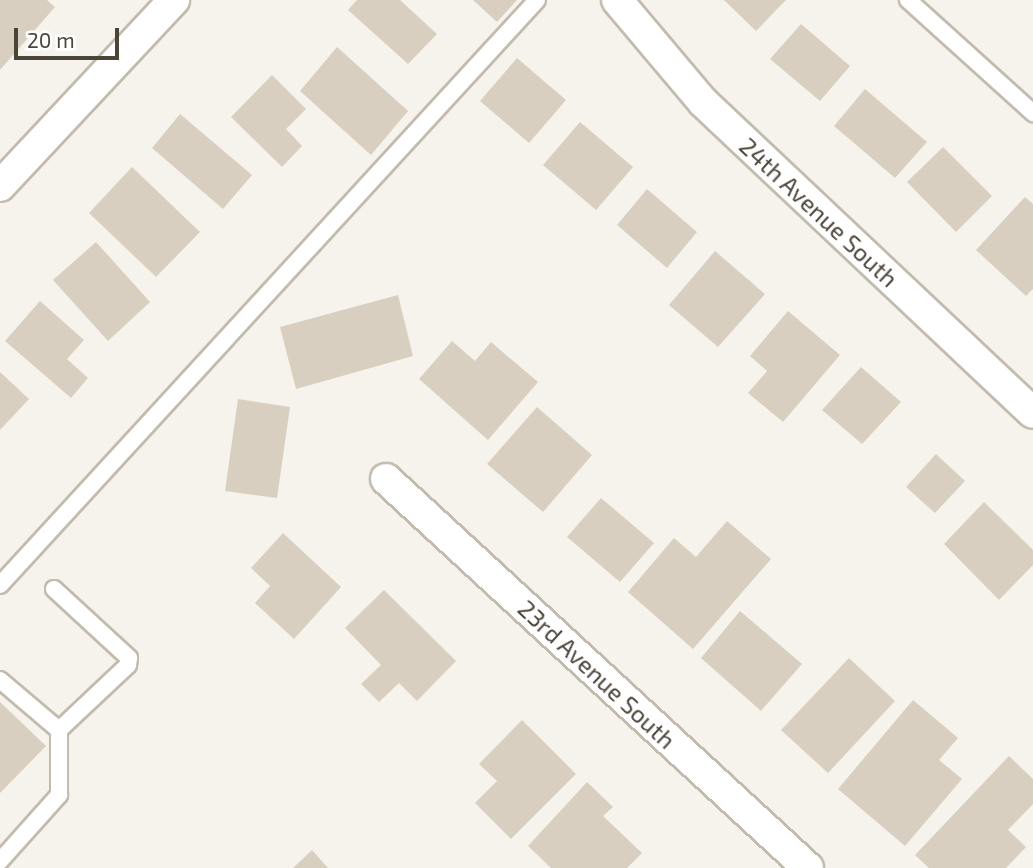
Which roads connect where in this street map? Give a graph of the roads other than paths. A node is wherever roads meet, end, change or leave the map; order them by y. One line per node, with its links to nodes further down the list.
1 (174, 0): 6 (street)
2 (537, 0): 9 (lane)
3 (617, 0): 7 (street, 24th Avenue South)
4 (908, 0): 5 (lane)
5 (1033, 113)
6 (0, 186)
7 (1033, 414)
8 (386, 480): 14 (street, 23rd Avenue South)
9 (0, 585)
10 (54, 589): 12 (lane)
11 (0, 680): 12 (lane)
12 (59, 730): 13 (lane)
13 (0, 860)
14 (808, 868)

